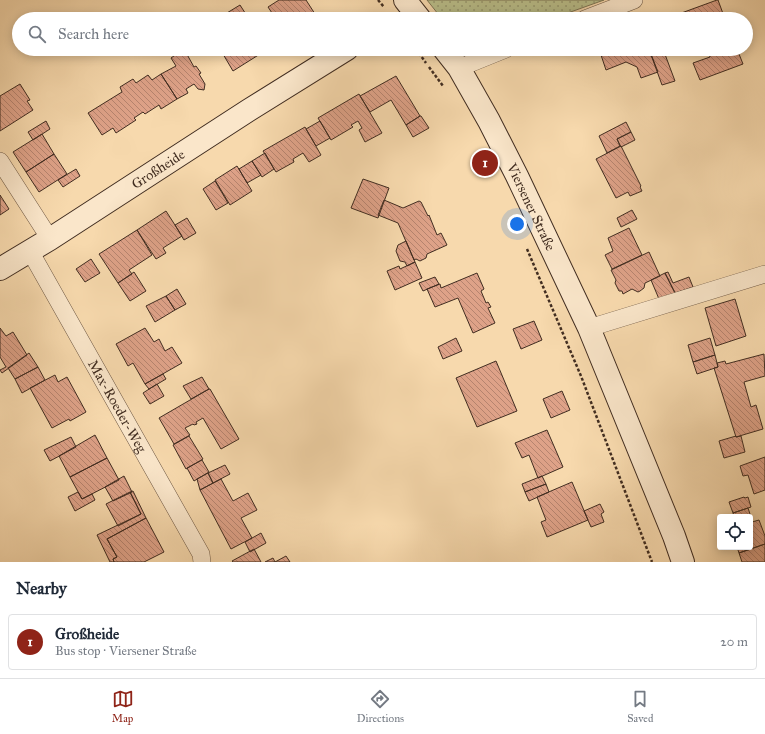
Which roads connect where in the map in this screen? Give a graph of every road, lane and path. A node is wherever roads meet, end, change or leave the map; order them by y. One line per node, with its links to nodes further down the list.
1 (634, 0): 2 (street)
2 (603, 12)
3 (337, 56): 10 (main road, Großheide)
4 (421, 56): 8 (path)
5 (450, 56): 7 (main road, Viersener Straße)
6 (489, 56): 7 (street)
7 (459, 68): 15 (main road, Viersener Straße)
8 (448, 92)
9 (0, 161): 10 (street)
10 (50, 239): 12 (main road, Großheide)
11 (525, 245): 17 (path)
12 (30, 251): 13 (main road, Großheide); 16 (street, Max-Roeder-Weg)
13 (0, 269)
14 (765, 274): 15 (street)
15 (589, 328): 18 (main road, Viersener Straße)
16 (202, 562)
17 (652, 562)
18 (684, 562)

